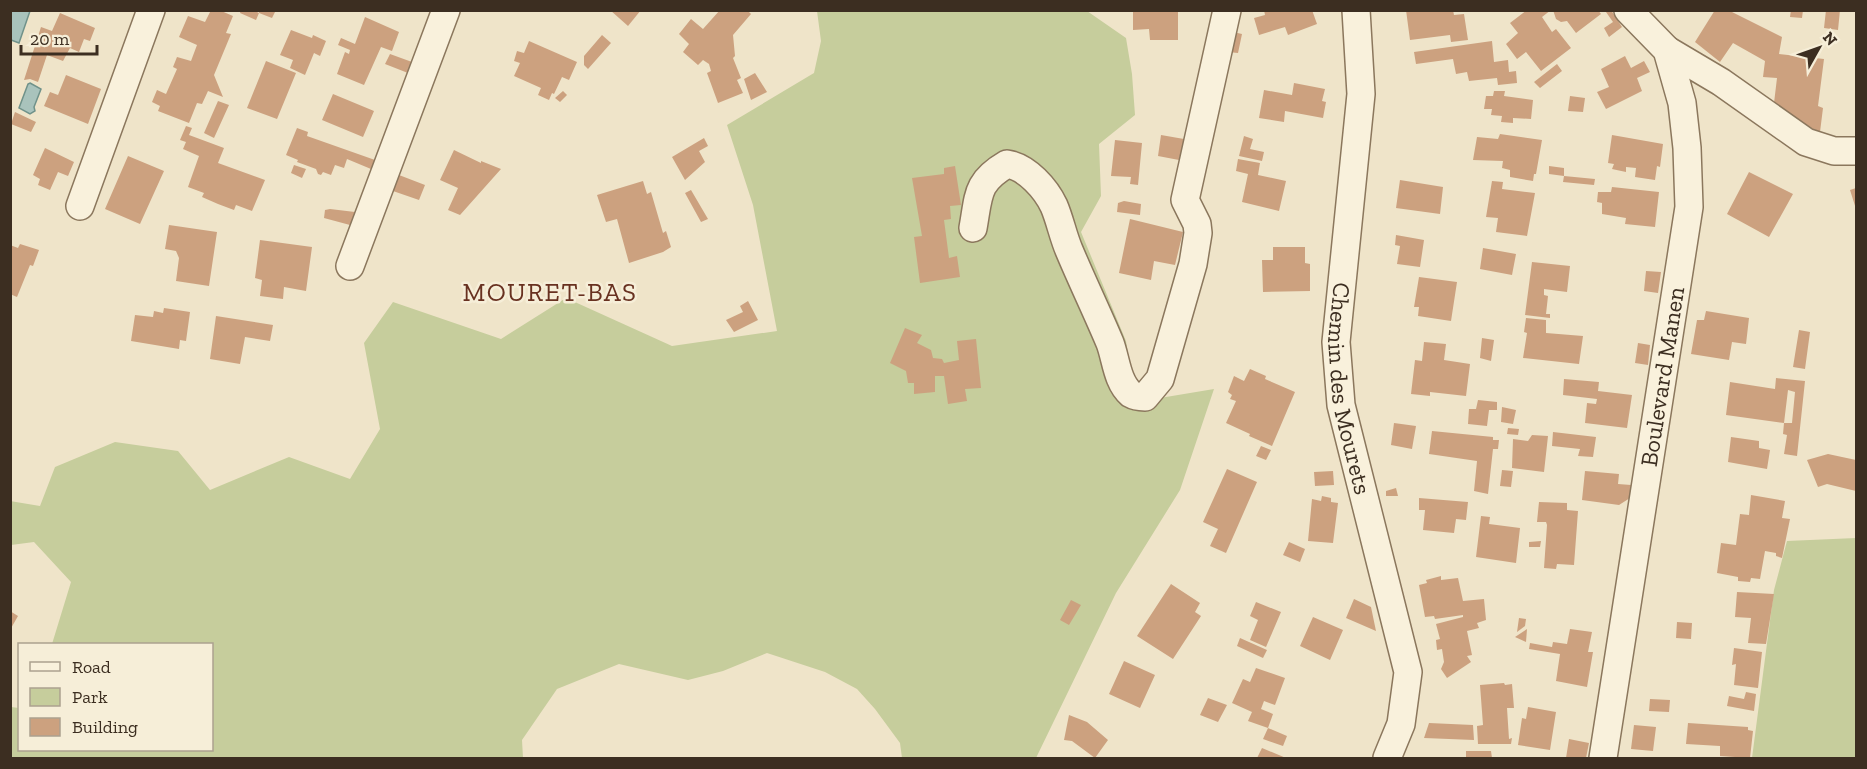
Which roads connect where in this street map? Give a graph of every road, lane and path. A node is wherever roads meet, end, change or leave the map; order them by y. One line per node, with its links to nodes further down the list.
1 (151, 10): 8 (street)
2 (446, 10): 10 (street)
3 (1227, 10): 9 (street)
4 (1356, 10): 11 (street, Chemin des Mourets)
5 (1628, 10): 6 (street, Boulevard Manen)
6 (1667, 50): 7 (street); 12 (street, Boulevard Manen)
7 (1857, 151)
8 (80, 206)
9 (973, 228)
10 (350, 266)
11 (1387, 759)
12 (1603, 759)

